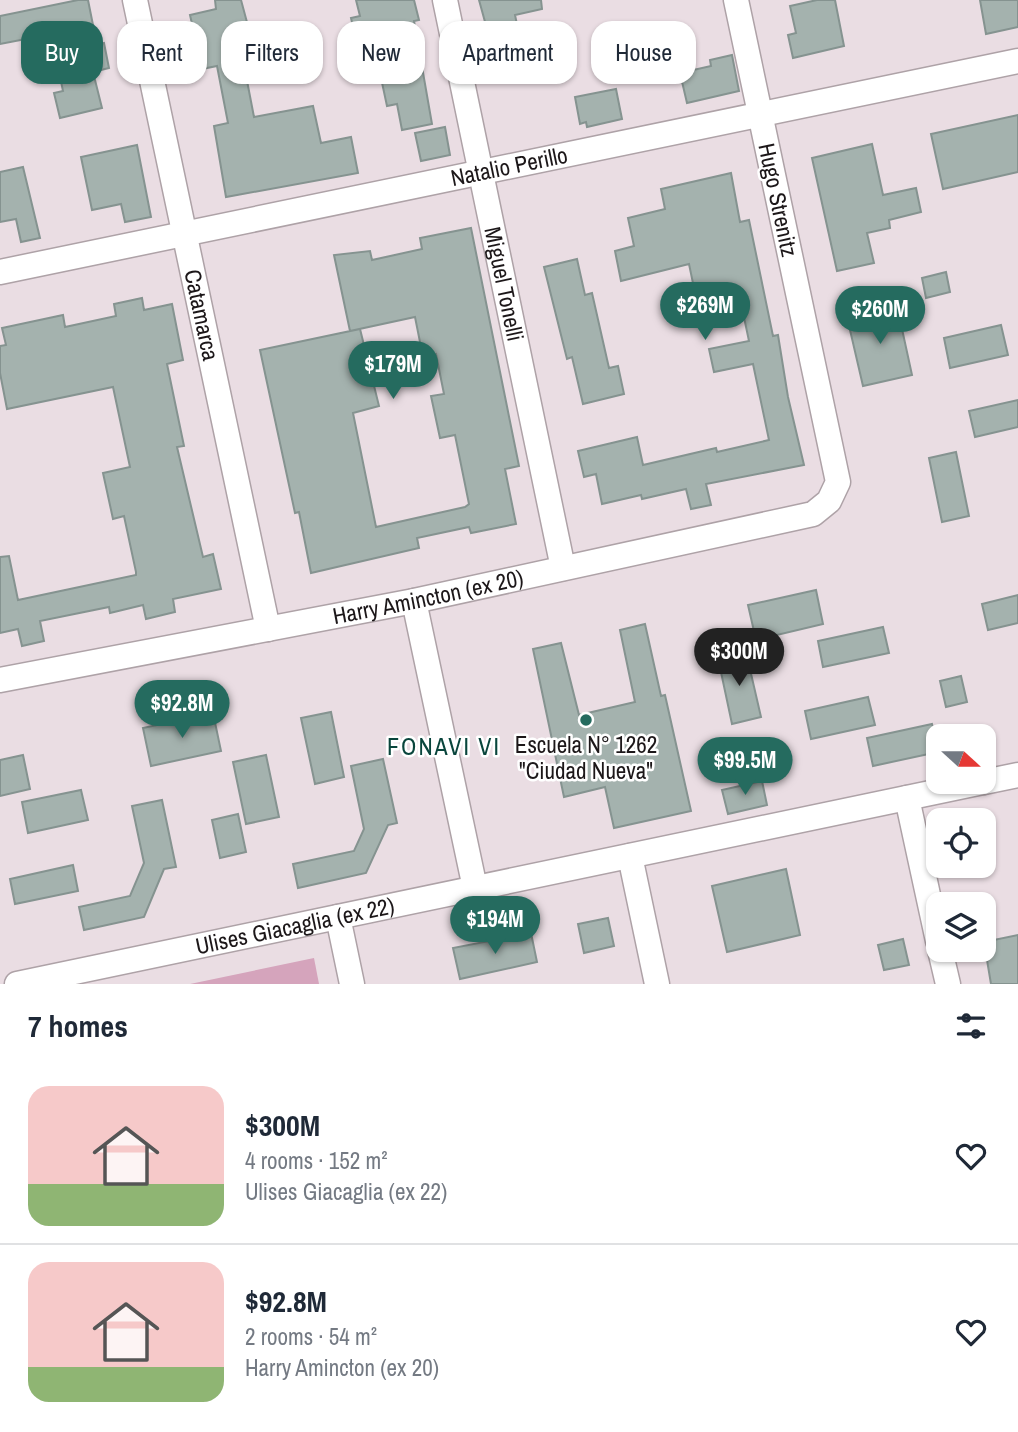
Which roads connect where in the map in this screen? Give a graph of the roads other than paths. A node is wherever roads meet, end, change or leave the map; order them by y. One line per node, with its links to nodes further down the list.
1 (135, 0): 7 (street, Catamarca)
2 (446, 0): 6 (street, Miguel Tonelli)
3 (736, 0): 5 (street, Hugo Strenitz)
4 (1018, 61): 5 (street, Natalio Perillo)
5 (761, 116): 6 (street, Natalio Perillo); 9 (street, Hugo Strenitz)
6 (484, 174): 7 (street, Natalio Perillo); 10 (street, Miguel Tonelli)
7 (187, 234): 8 (street, Natalio Perillo); 12 (street, Catamarca)
8 (0, 272)
9 (838, 482): 10 (street, Harry Amincton (ex 20))
10 (563, 568): 11 (street, Harry Amincton (ex 20))
11 (414, 601): 12 (street, Harry Amincton (ex 20)); 19 (street)
12 (268, 629): 13 (street, Harry Amincton (ex 20))
13 (0, 680)
14 (1018, 775): 15 (street, Ulises Giacaglia (ex 22))
15 (996, 779)
16 (926, 794): 17 (street, Ulises Giacaglia (ex 22))
17 (907, 798): 18 (street, Ulises Giacaglia (ex 22)); 20 (street)
18 (630, 856): 19 (street, Ulises Giacaglia (ex 22)); 25 (street)
19 (475, 888): 21 (street, Ulises Giacaglia (ex 22))
20 (927, 892)
21 (338, 917): 23 (street, Ulises Giacaglia (ex 22)); 24 (street)
22 (943, 962): 26 (street)
23 (17, 984)
24 (352, 984)
25 (657, 984)
26 (948, 984)

